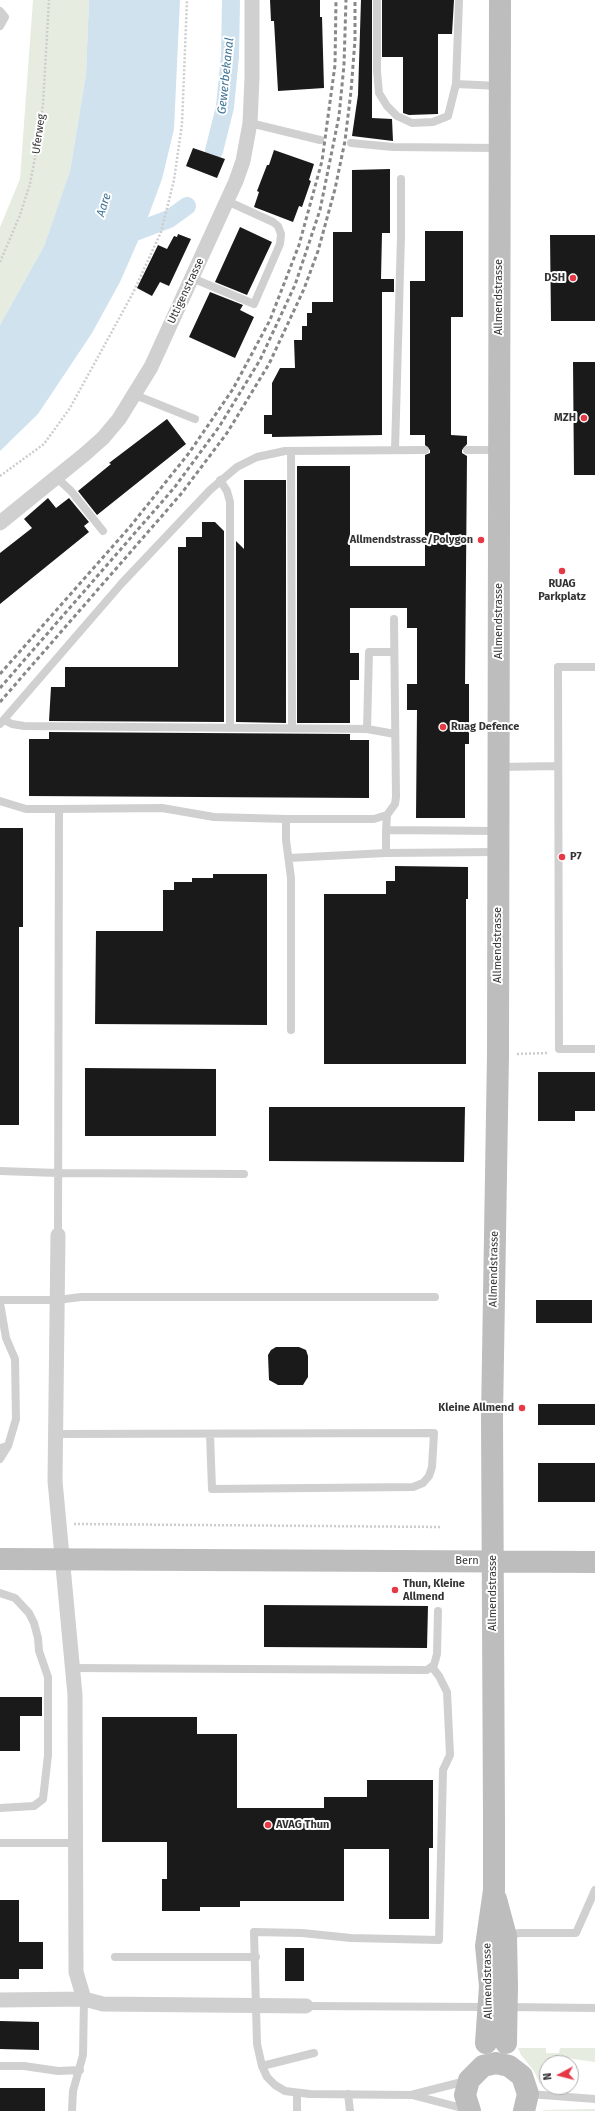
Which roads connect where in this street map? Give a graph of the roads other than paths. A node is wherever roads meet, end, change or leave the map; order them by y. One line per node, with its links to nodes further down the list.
1 (252, 0): 9 (street, Uttigenstrasse)
2 (377, 0): 7 (lane)
3 (459, 0): 7 (lane)
4 (500, 0): 8 (main road, Allmendstrasse)
5 (0, 11): 6 (lane)
6 (0, 26)
7 (456, 84): 8 (lane)
8 (500, 86): 12 (main road, Allmendstrasse)
9 (250, 123): 10 (lane); 14 (street, Uttigenstrasse)
10 (320, 140)
11 (351, 143): 12 (lane)
12 (500, 148): 21 (main road, Allmendstrasse)
13 (401, 178): 18 (lane)
14 (227, 201): 15 (street, Uttigenstrasse); 15 (lane)
15 (192, 278): 16 (street, Uttigenstrasse)
16 (136, 395): 17 (lane); 23 (street, Uttigenstrasse)
17 (195, 419)
18 (395, 450): 19 (lane); 22 (lane)
19 (425, 450)
20 (467, 450): 21 (lane)
21 (499, 450): 35 (main road, Allmendstrasse)
22 (291, 451): 24 (lane); 32 (lane)
23 (56, 477): 25 (street, Uttigenstrasse); 26 (lane)
24 (220, 480): 30 (lane); 31 (lane)
25 (0, 523)
26 (103, 531)
27 (394, 619): 28 (lane)
28 (393, 652): 33 (lane); 34 (lane)
29 (595, 667): 36 (lane)
30 (2, 722): 31 (lane)
31 (230, 727): 32 (lane)
32 (292, 728): 33 (lane)
33 (367, 729): 34 (lane)
34 (395, 734): 39 (lane)
35 (499, 766): 36 (lane); 42 (main road, Allmendstrasse)
36 (558, 766): 46 (lane)
37 (0, 800): 38 (lane)
38 (59, 809): 40 (lane); 48 (lane)
39 (387, 815): 40 (lane); 41 (lane)
40 (286, 819): 44 (lane)
41 (386, 830): 42 (lane); 43 (lane)
42 (499, 842): 43 (lane); 60 (main road, Allmendstrasse)
43 (386, 853): 44 (lane)
44 (289, 858): 45 (lane)
45 (291, 1030)
46 (595, 1049)
47 (0, 1170): 48 (lane)
48 (58, 1173): 49 (lane); 50 (lane)
49 (244, 1174)
50 (58, 1235): 52 (street)
51 (435, 1296): 52 (lane)
52 (57, 1300): 53 (lane); 54 (street)
53 (0, 1302): 56 (lane)
54 (55, 1434): 55 (lane); 59 (street)
55 (210, 1434): 55 (lane)
56 (4, 1447): 57 (lane)
57 (0, 1459)
58 (0, 1558): 59 (main road, Bern)
59 (63, 1558): 60 (main road, Bern); 65 (street)
60 (492, 1561): 61 (main road, Bern); 69 (main road, Allmendstrasse)
61 (595, 1562)
62 (0, 1593): 66 (lane)
63 (438, 1611): 64 (lane)
64 (432, 1667): 65 (lane); 74 (lane)
65 (71, 1668): 68 (street)
66 (0, 1808)
67 (0, 1843): 68 (lane)
68 (76, 1843): 76 (street)
69 (494, 1890): 71 (main road, Allmendstrasse); 72 (main road, Allmendstrasse)
70 (595, 1890): 71 (lane)
71 (506, 1936): 72 (lane); 75 (main road, Allmendstrasse)
72 (486, 1946): 75 (main road, Allmendstrasse)
73 (115, 1957): 74 (lane)
74 (256, 1957): 78 (lane)
75 (498, 1986): 81 (main road, Allmendstrasse, bridge)
76 (84, 1999): 77 (street); 78 (street); 86 (lane)
77 (0, 2000)
78 (257, 2006): 79 (street); 84 (lane)
79 (306, 2006): 80 (lane)
80 (595, 2008)
81 (496, 2043): 85 (main road, Allmendstrasse); 87 (main road, Allmendstrasse)
82 (314, 2053): 84 (lane)
83 (0, 2066): 86 (lane)
84 (262, 2066): 88 (lane)
85 (515, 2069): 87 (main road); 92 (main road, Allmendstrasse)
86 (80, 2070): 93 (lane)
87 (473, 2075): 90 (lane); 96 (main road, Allmendstrasse)
88 (297, 2093): 89 (lane); 94 (lane)
89 (348, 2094): 90 (lane); 95 (lane)
90 (411, 2095): 96 (lane)
91 (595, 2099): 92 (lane)
92 (526, 2103)
93 (72, 2111)
94 (297, 2111)
95 (350, 2111)
96 (469, 2111)

